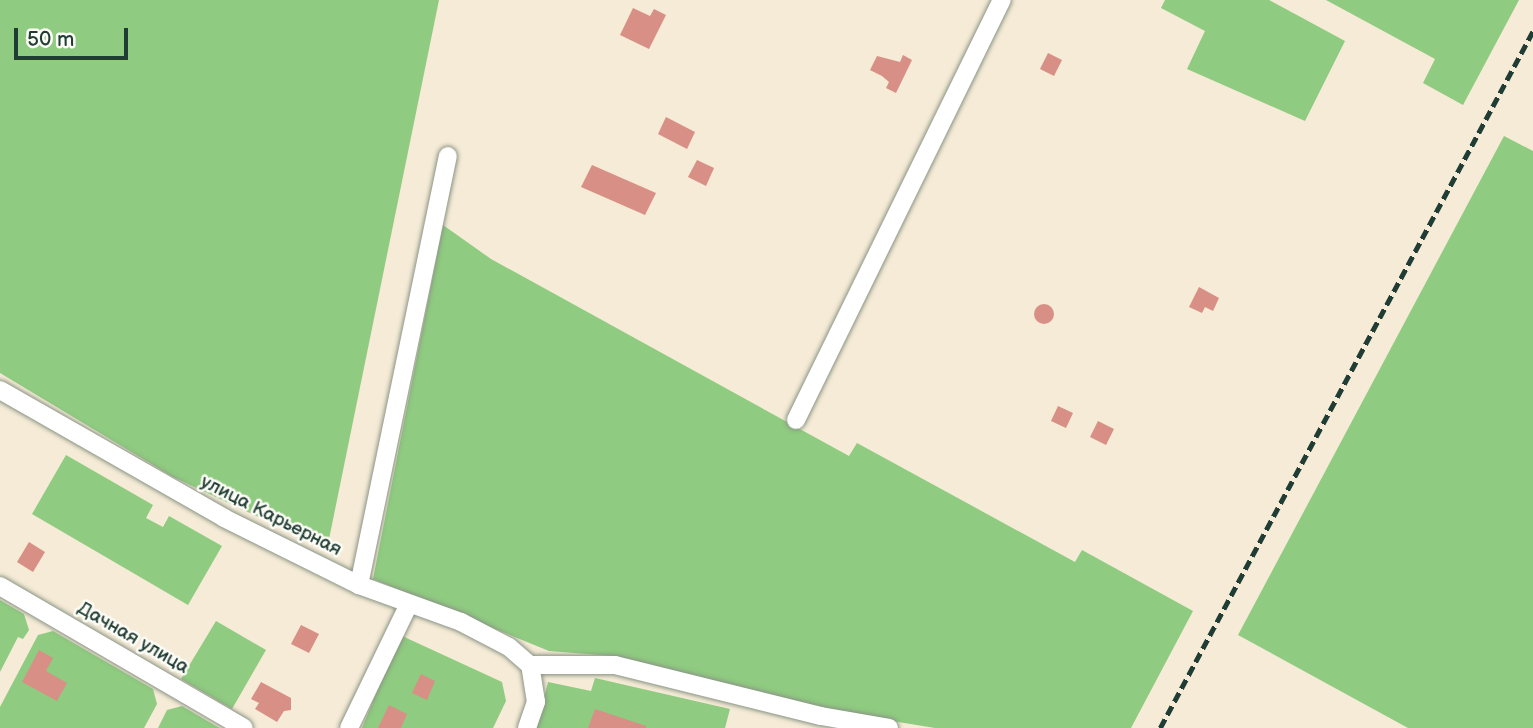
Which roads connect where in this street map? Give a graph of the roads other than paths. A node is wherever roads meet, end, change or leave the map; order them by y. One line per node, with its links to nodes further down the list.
1 (1002, 0): 4 (street)
2 (448, 156): 5 (street)
3 (0, 390): 5 (street, улица Карьерная)
4 (796, 420)
5 (359, 585): 7 (street, улица Карьерная)
6 (0, 586): 9 (street, Дачная улица)
7 (408, 606): 8 (street, улица Карьерная); 10 (street)
8 (530, 665): 11 (street); 12 (street)
9 (244, 728)
10 (349, 728)
11 (527, 728)
12 (889, 728)

